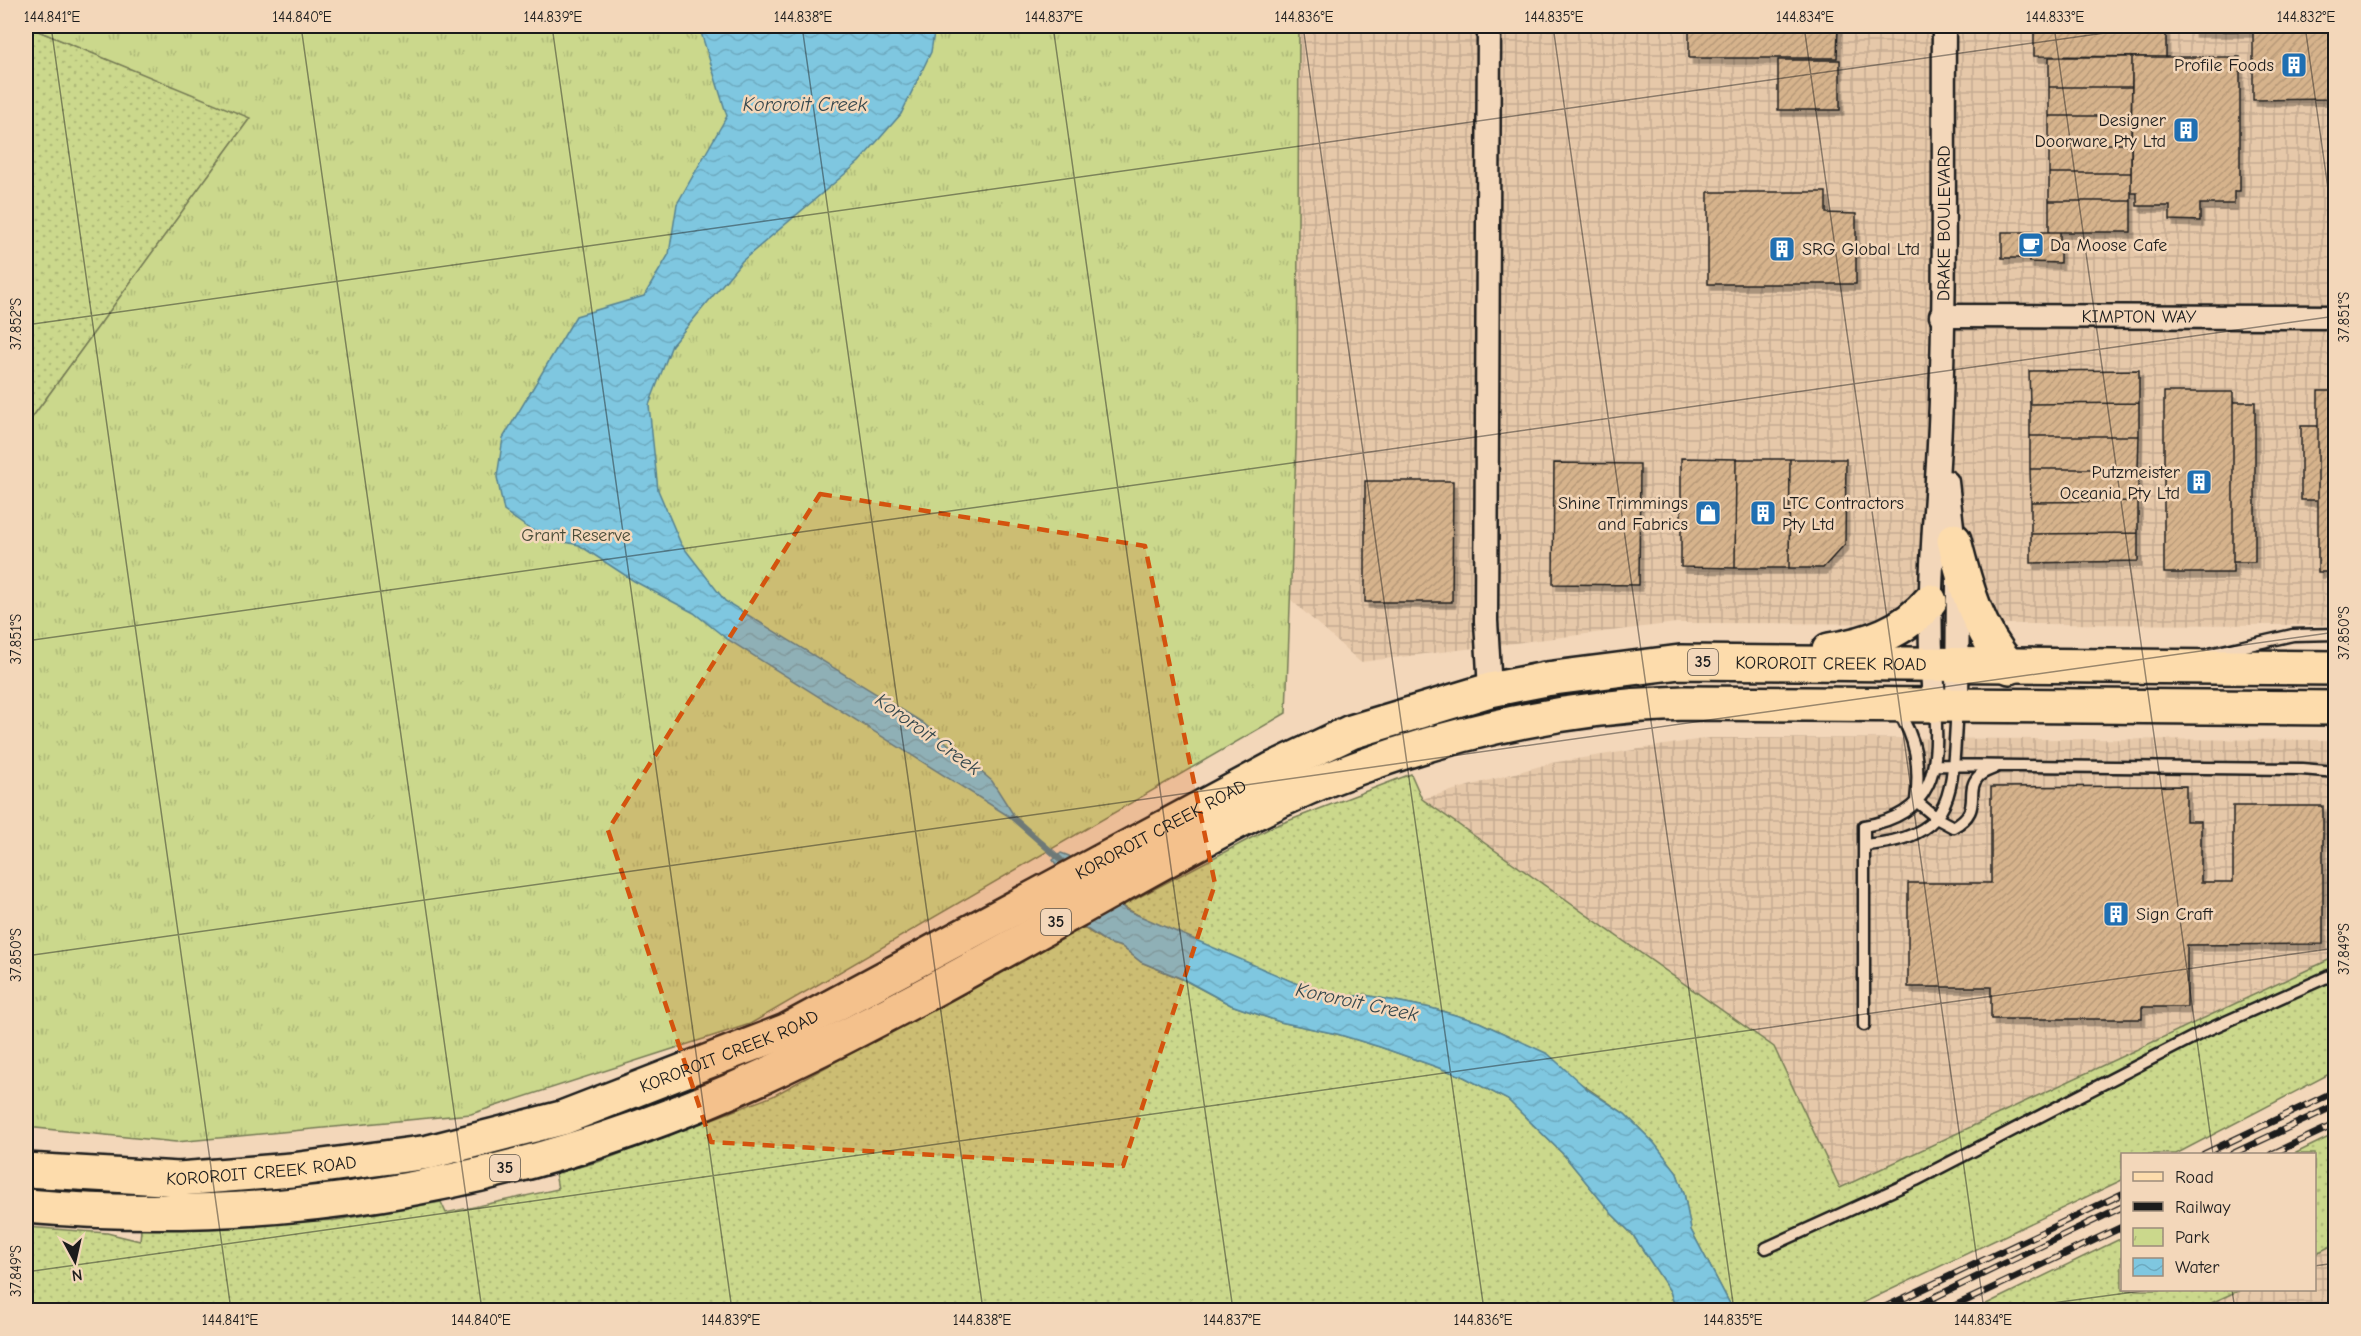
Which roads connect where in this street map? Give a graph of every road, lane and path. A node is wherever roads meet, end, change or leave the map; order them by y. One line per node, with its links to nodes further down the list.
1 (1489, 26): 14 (street)
2 (1944, 26): 3 (street, DRAKE BOULEVARD)
3 (1941, 316): 4 (street, KIMPTON WAY); 5 (street, DRAKE BOULEVARD)
4 (2336, 317)
5 (1940, 424): 6 (street, DRAKE BOULEVARD); 7 (street, DRAKE BOULEVARD)
6 (1954, 540): 10 (street, DRAKE BOULEVARD); 11 (main road)
7 (1930, 601): 9 (main road); 10 (street, DRAKE BOULEVARD)
8 (2336, 634): 12 (lane)
9 (1753, 662): 10 (main road, KOROROIT CREEK ROAD / 35); 14 (main road, KOROROIT CREEK ROAD / 35)
10 (1943, 665): 11 (main road, KOROROIT CREEK ROAD / 35); 16 (street, DRAKE BOULEVARD)
11 (2010, 667): 12 (main road, KOROROIT CREEK ROAD / 35)
12 (2163, 668): 13 (main road, KOROROIT CREEK ROAD / 35)
13 (2336, 668)
14 (1490, 690): 25 (main road, KOROROIT CREEK ROAD / 35)
15 (1894, 705): 16 (main road, KOROROIT CREEK ROAD / 35); 22 (lane); 25 (main road, KOROROIT CREEK ROAD / 35)
16 (1946, 706): 17 (main road, KOROROIT CREEK ROAD / 35); 18 (lane); 19 (lane)
17 (2336, 708)
18 (1953, 764): 19 (lane); 20 (lane); 23 (lane)
19 (1936, 765): 22 (lane)
20 (1998, 766): 21 (lane); 23 (lane)
21 (2336, 772)
22 (1916, 801): 23 (lane); 24 (lane)
23 (1938, 819): 24 (lane)
24 (1864, 844): 27 (lane)
25 (1154, 850): 28 (main road, KOROROIT CREEK ROAD / 35); 29 (main road, KOROROIT CREEK ROAD / 35)
26 (2336, 973): 30 (lane)
27 (1864, 1025)
28 (26, 1170)
29 (26, 1206)
30 (1766, 1248)

